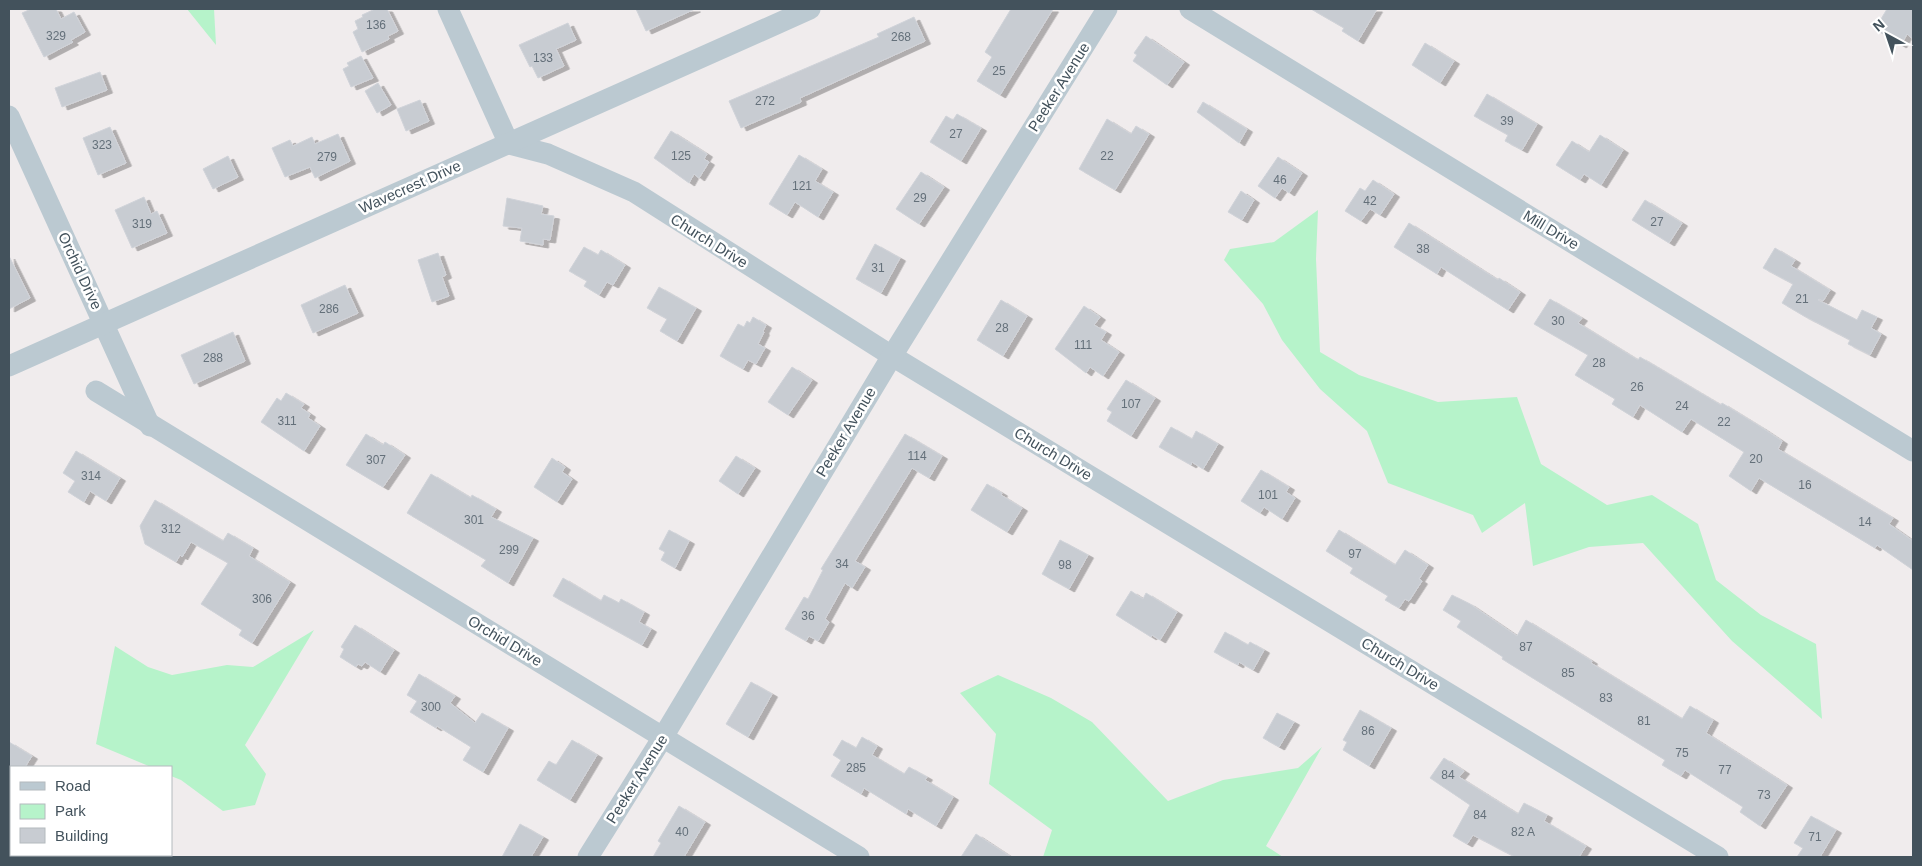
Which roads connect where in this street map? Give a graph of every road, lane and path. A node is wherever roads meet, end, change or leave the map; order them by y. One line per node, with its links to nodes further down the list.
1 (448, 9): 6 (street)
2 (810, 9): 6 (street, Wavecrest Drive)
3 (1107, 9): 8 (street, Peeker Avenue)
4 (1190, 9): 12 (street, Mill Drive)
5 (9, 116): 7 (street, Orchid Drive)
6 (509, 144): 7 (street, Wavecrest Drive); 8 (street, Church Drive)
7 (104, 323): 9 (street, Wavecrest Drive); 11 (street, Orchid Drive)
8 (892, 356): 13 (street, Peeker Avenue); 16 (street, Church Drive)
9 (9, 366)
10 (96, 391): 11 (street, Orchid Drive)
11 (150, 426): 13 (street, Orchid Drive)
12 (1913, 451)
13 (663, 737): 14 (street, Peeker Avenue); 15 (street, Orchid Drive)
14 (588, 857)
15 (859, 857)
16 (1718, 857)

